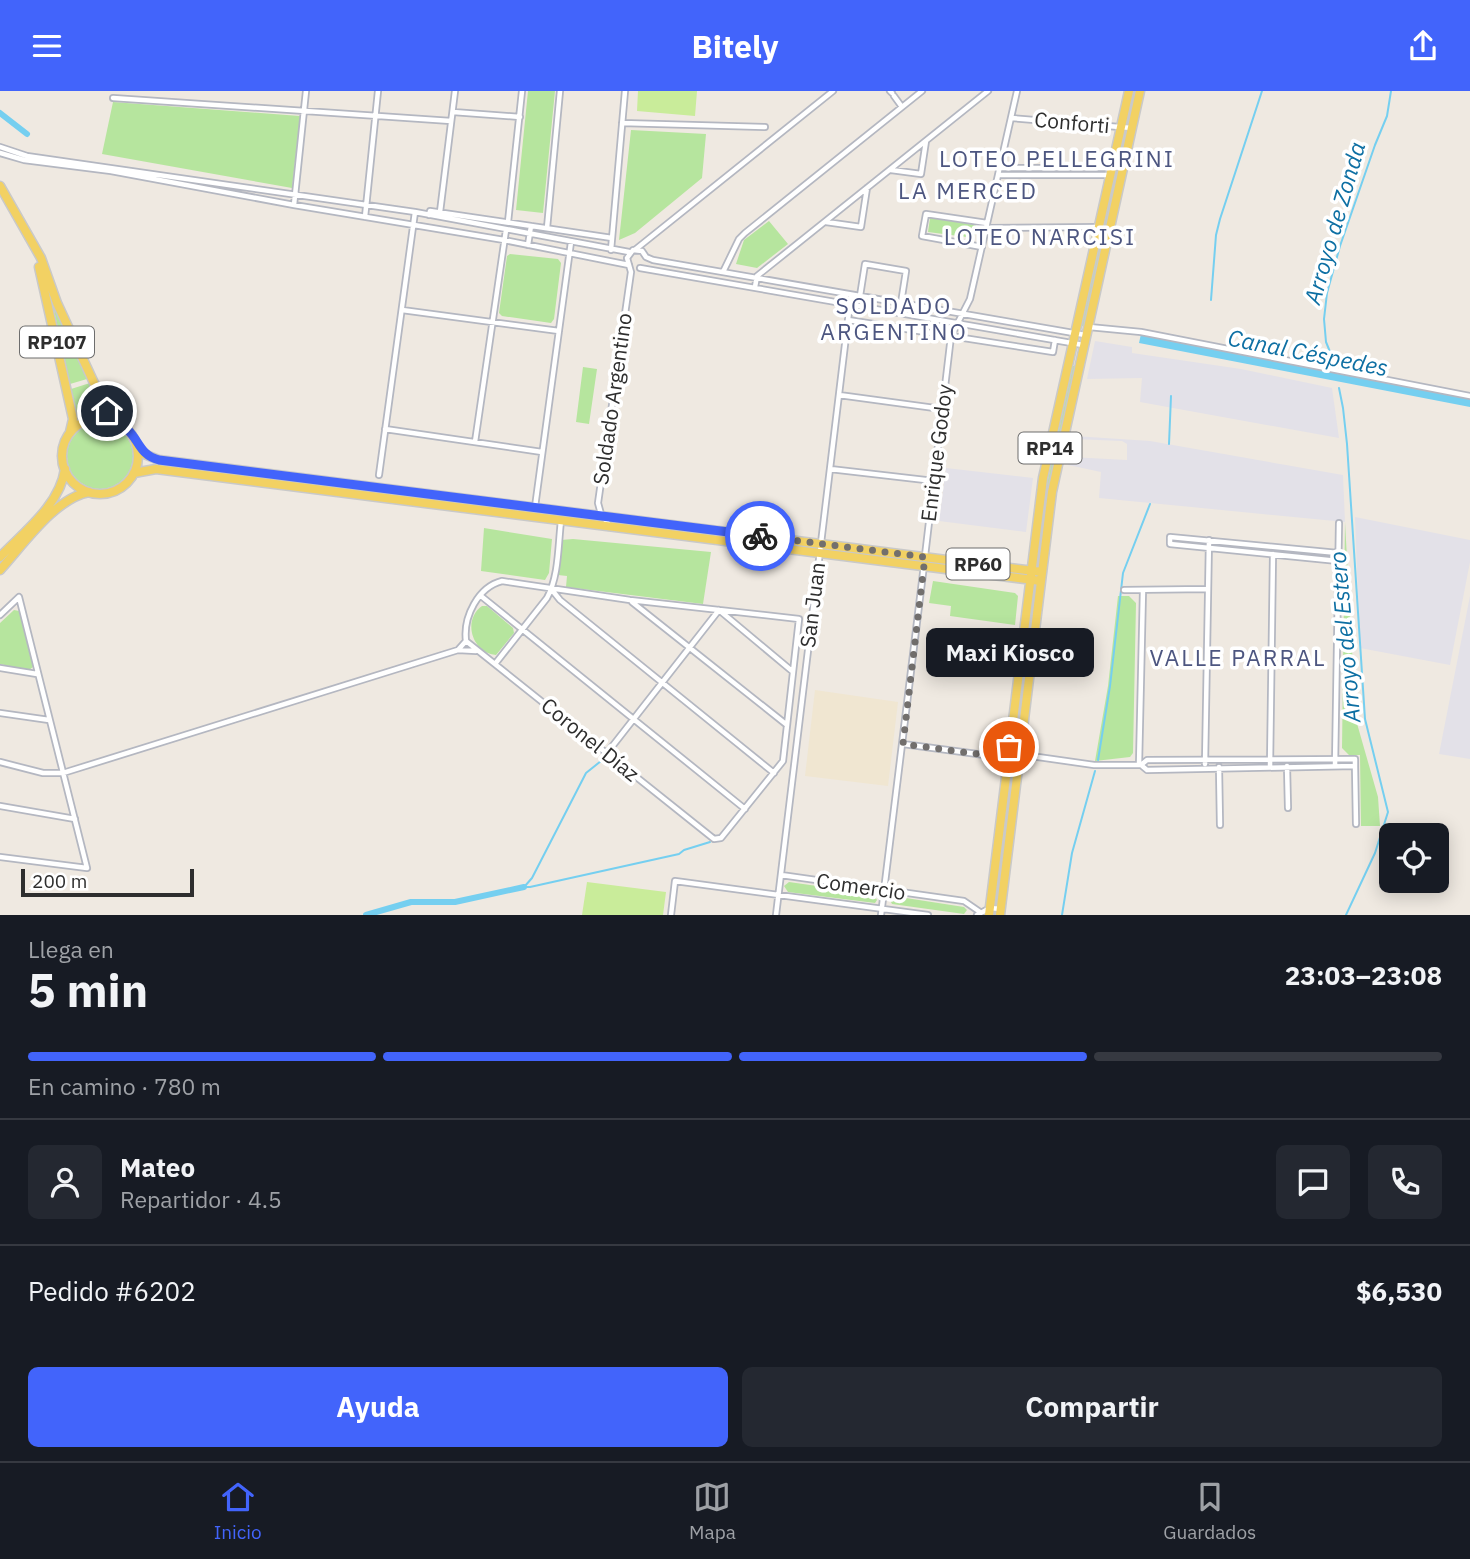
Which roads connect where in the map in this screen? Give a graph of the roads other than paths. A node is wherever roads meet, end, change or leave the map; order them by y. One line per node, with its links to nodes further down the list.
1 (306, 91): 16 (street)
2 (378, 91): 18 (street)
3 (455, 91): 17 (street)
4 (523, 91): 19 (street)
5 (560, 91): 48 (street)
6 (625, 91): 22 (street)
7 (833, 91): 56 (street)
8 (922, 91): 15 (street)
9 (988, 91): 26 (street)
10 (1017, 91): 20 (street, Enrique Godoy)
11 (1129, 91): 24 (main road, RP14)
12 (1140, 91): 25 (main road, RP14)
13 (892, 93): 15 (street)
14 (113, 98): 16 (street)
15 (902, 107): 64 (street)
16 (304, 111): 18 (street); 35 (street)
17 (453, 111): 19 (street); 21 (street)
18 (375, 116): 21 (street); 37 (street)
19 (520, 117): 42 (street)
20 (1011, 118): 24 (street, Conforti); 29 (street, Enrique Godoy)
21 (451, 121): 39 (street)
22 (622, 123): 23 (street); 51 (street)
23 (765, 127)
24 (1121, 127): 25 (street, Conforti); 31 (main road, RP14)
25 (1132, 128): 77 (main road, RP14)
26 (926, 141): 30 (street); 30 (street)
27 (0, 147): 35 (street)
28 (0, 153): 36 (street)
29 (1000, 168): 31 (street); 32 (street, Enrique Godoy)
30 (890, 169): 34 (street)
31 (1112, 172): 32 (street); 47 (main road, RP14)
32 (998, 175): 45 (street, Enrique Godoy)
33 (0, 186): 57 (main road, RP107)
34 (867, 188): 43 (street); 43 (street)
35 (295, 194): 36 (street); 37 (street)
36 (294, 205): 41 (street)
37 (366, 205): 38 (street); 41 (street)
38 (415, 212): 40 (street); 44 (street)
39 (440, 212): 40 (street); 42 (street)
40 (429, 215): 49 (street)
41 (365, 217): 44 (street)
42 (508, 222): 46 (street)
43 (825, 222): 65 (street)
44 (413, 225): 52 (street); 71 (street)
45 (987, 225): 47 (street); 55 (street, Enrique Godoy); 55 (street)
46 (531, 226): 48 (street); 50 (street)
47 (1099, 227): 78 (main road, RP14)
48 (547, 229): 51 (street)
49 (506, 230): 50 (street); 52 (street)
50 (530, 235): 53 (street); 54 (street)
51 (612, 238): 58 (street)
52 (504, 240): 54 (street); 74 (street)
53 (571, 242): 58 (street); 60 (street)
54 (528, 245): 60 (street)
55 (982, 247): 72 (street, Enrique Godoy)
56 (636, 249): 59 (street); 61 (street)
57 (36, 250): 86 (main road, RP107); 88 (main road, RP107)
58 (611, 250): 59 (street)
59 (630, 252): 62 (street)
60 (570, 253): 62 (street); 76 (street)
61 (646, 257): 63 (street); 64 (street)
62 (630, 266): 63 (street); 100 (street, Soldado Argentino)
63 (640, 268): 66 (street)
64 (723, 272): 65 (street)
65 (757, 278): 66 (street); 67 (street)
66 (755, 288): 70 (street)
67 (852, 295): 68 (street); 70 (street, San Juan)
68 (860, 296): 69 (street); 69 (street)
69 (901, 303): 72 (street)
70 (850, 304): 73 (street, San Juan); 75 (street)
71 (402, 310): 74 (street); 87 (street)
72 (962, 314): 75 (street, Enrique Godoy); 78 (street)
73 (848, 320): 79 (street); 83 (street, San Juan)
74 (493, 322): 76 (street); 89 (street)
75 (958, 323): 79 (street, Enrique Godoy); 80 (street)
76 (559, 331): 91 (street)
77 (1087, 331): 78 (street); 82 (main road, RP14); 84 (street)
78 (1075, 333): 81 (main road, RP14)
79 (951, 337): 80 (street); 85 (street, Enrique Godoy)
80 (1055, 340): 81 (street)
81 (1073, 343): 82 (street); 113 (main road, RP14)
82 (1084, 345): 114 (main road, RP14)
83 (839, 395): 85 (street); 93 (street, San Juan)
84 (1470, 396)
85 (942, 409): 96 (street, Enrique Godoy)
86 (113, 420): 88 (main road); 90 (main road, RP60)
87 (385, 429): 89 (street); 95 (street)
88 (70, 433): 92 (main road)
89 (475, 442): 91 (street)
90 (136, 444): 94 (main road); 98 (main road, RP60)
91 (542, 452): 98 (street)
92 (65, 469): 97 (main road); 109 (main road)
93 (830, 469): 96 (street); 105 (street, San Juan)
94 (134, 473): 97 (main road); 99 (main road, RP60)
95 (379, 475)
96 (934, 481): 111 (street, Enrique Godoy)
97 (89, 492): 112 (main road)
98 (535, 508): 99 (main road, RP60)
99 (562, 516): 100 (main road, RP60); 102 (main road, RP60); 115 (street)
100 (602, 516): 102 (street, Soldado Argentino); 105 (main road, RP60)
101 (1339, 523): 107 (street)
102 (611, 527): 105 (main road, RP60)
103 (1209, 541): 104 (street); 106 (street); 106 (street)
104 (1273, 547): 107 (street); 108 (street)
105 (820, 548): 111 (main road, RP60); 165 (street, San Juan)
106 (1209, 548): 108 (street); 116 (street)
107 (1338, 553): 110 (street)
108 (1273, 554): 110 (street); 146 (street)
109 (0, 557)
110 (1338, 561): 145 (street)
111 (924, 562): 113 (main road, RP60); 141 (street, Enrique Godoy)
112 (0, 570)
113 (1030, 575): 114 (main road, RP60); 133 (main road, RP14)
114 (1041, 576): 134 (main road, RP14)
115 (552, 589): 119 (street); 120 (street); 123 (street); 132 (street)
116 (1208, 589): 118 (street); 147 (street)
117 (1124, 590): 118 (street)
118 (1143, 590): 149 (street)
119 (481, 596): 123 (street); 124 (street)
120 (631, 600): 121 (street); 125 (street)
121 (719, 610): 125 (street); 130 (street); 130 (street)
122 (0, 615): 131 (street)
123 (522, 630): 128 (street); 137 (street)
124 (466, 641): 126 (street); 127 (street, Coronel Díaz)
125 (690, 648): 132 (street); 140 (street)
126 (458, 650): 127 (street); 156 (street)
127 (479, 652): 128 (street, Coronel Díaz)
128 (495, 664): 142 (street, Coronel Díaz)
129 (0, 668): 131 (street)
130 (793, 672): 140 (street)
131 (37, 674): 136 (street)
132 (662, 684): 137 (street); 157 (street)
133 (1014, 703): 134 (main road); 138 (main road, RP14)
134 (1026, 705): 139 (main road, RP14)
135 (0, 713): 136 (street)
136 (49, 720): 156 (street)
137 (633, 720): 142 (street); 160 (street)
138 (1012, 720): 139 (main road); 143 (main road, RP14)
139 (1024, 721): 144 (main road, RP14)
140 (787, 726): 157 (street)
141 (903, 744): 143 (street); 166 (street, Enrique Godoy)
142 (607, 753): 160 (street, Coronel Díaz)
143 (1008, 755): 144 (street); 170 (main road, RP14)
144 (1019, 756): 149 (street); 169 (main road, RP14)
145 (1335, 759): 146 (street); 150 (street); 151 (street)
146 (1270, 760): 147 (street); 153 (street)
147 (1205, 761): 149 (street); 155 (street)
148 (0, 762): 156 (street)
149 (1140, 765): 155 (street)
150 (1335, 766): 151 (street); 154 (street)
151 (1355, 766): 162 (street)
152 (1219, 767): 153 (street); 155 (street); 163 (street)
153 (1270, 767): 154 (street)
154 (1287, 767): 159 (street)
155 (1205, 768)
156 (63, 773): 161 (street)
157 (774, 773): 160 (street)
158 (0, 806): 161 (street)
159 (1288, 808)
160 (745, 809)
161 (75, 820): 164 (street)
162 (1356, 824)
163 (1220, 825)
164 (0, 857)
165 (781, 876): 166 (street, Comercio); 167 (street, San Juan)
166 (884, 890): 168 (street, Enrique Godoy); 170 (street, Comercio)
167 (778, 896): 168 (street, Comercio); 171 (street, Comercio); 172 (street, San Juan)
168 (881, 912): 173 (street, Comercio)
169 (1000, 912): 170 (street, Comercio)
170 (984, 913)
171 (671, 915)
172 (776, 915)
173 (928, 915)

